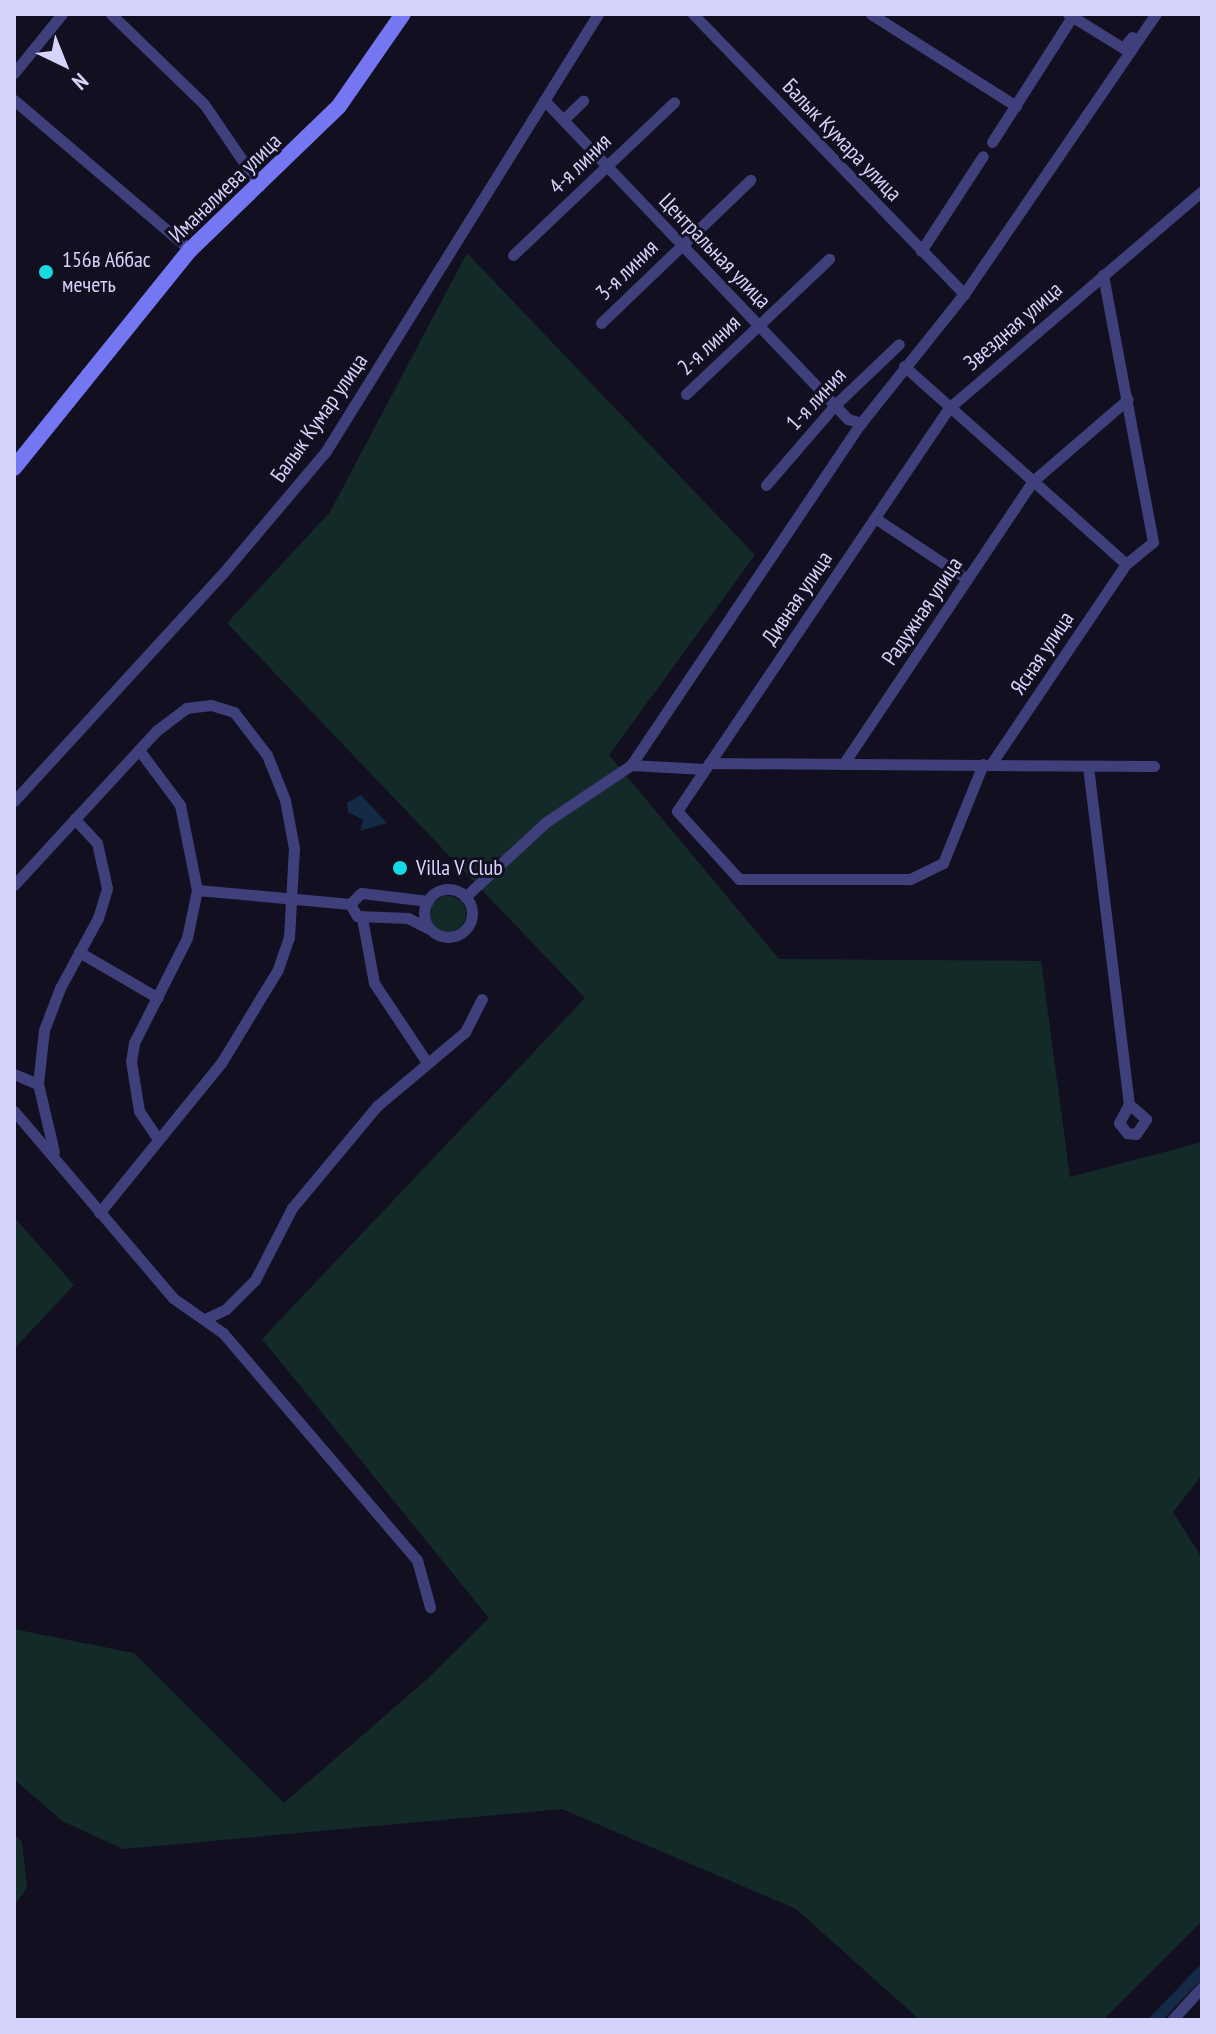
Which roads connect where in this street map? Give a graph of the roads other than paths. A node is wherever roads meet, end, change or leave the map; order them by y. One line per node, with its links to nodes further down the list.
1 (62, 14): 10 (street)
2 (111, 14): 21 (street)
3 (403, 14): 21 (street, Иманалиева улица)
4 (598, 14): 12 (street, Балык Кумар улица)
5 (693, 14): 25 (street, Балык Кумара улица)
6 (871, 14): 15 (street)
7 (1147, 14): 9 (street)
8 (1156, 14): 29 (street)
9 (1070, 16): 15 (street)
10 (14, 73)
11 (14, 100): 24 (street)
12 (544, 100): 16 (street, Центральная улица); 52 (street, Балык Кумар улица)
13 (583, 101): 16 (street)
14 (674, 102): 19 (street, 4-я линия)
15 (1016, 106): 17 (street)
16 (563, 120): 19 (street, Центральная улица)
17 (992, 142)
18 (983, 156): 25 (street)
19 (606, 166): 23 (street, Центральная улица); 26 (street, 4-я линия)
20 (750, 180): 23 (street, 3-я линия)
21 (260, 186): 24 (street, Иманалиева улица)
22 (1202, 191): 28 (street, Звездная улица)
23 (682, 245): 30 (street, 3-я линия); 31 (street, Центральная улица)
24 (190, 250): 39 (street, Иманалиева улица)
25 (921, 251): 29 (street, Балык Кумара улица)
26 (513, 255)
27 (829, 259): 31 (street, 2-я линия)
28 (1103, 275): 35 (street); 37 (street, Звездная улица)
29 (964, 294): 33 (street)
30 (601, 323)
31 (759, 325): 34 (street, 2-я линия); 36 (street, Центральная улица)
32 (899, 344): 36 (street, 1-я линия)
33 (904, 366): 37 (street); 38 (street)
34 (686, 394)
35 (1128, 399): 40 (street); 43 (street)
36 (835, 405): 38 (street, Центральная улица); 41 (street, 1-я линия)
37 (950, 407): 40 (street); 42 (street, Дивная улица)
38 (861, 423): 48 (street)
39 (14, 468)
40 (1033, 481): 43 (street); 44 (street, Радужная улица)
41 (766, 485)
42 (875, 518): 44 (street); 49 (street, Дивная улица)
43 (1126, 564): 47 (street, Ясная улица)
44 (967, 579): 46 (street, Радужная улица)
45 (139, 750): 54 (street); 56 (street); 58 (street)
46 (844, 763): 47 (street); 49 (street)
47 (987, 764): 50 (street); 53 (street, Ясная улица)
48 (631, 765): 49 (street); 57 (street)
49 (707, 766): 53 (street, Дивная улица)
50 (1088, 766): 51 (street); 69 (street)
51 (1154, 766)
52 (14, 801)
53 (677, 811)
54 (75, 819): 55 (street); 63 (street)
55 (14, 885)
56 (197, 890): 58 (street); 64 (street)
57 (465, 897): 59 (street); 62 (street)
58 (294, 898): 60 (street); 71 (street)
59 (428, 901): 60 (street); 62 (street)
60 (350, 904): 61 (street)
61 (362, 918): 62 (street); 66 (street)
62 (428, 928)
63 (79, 952): 64 (street); 68 (street)
64 (158, 998): 71 (street)
65 (482, 999): 66 (street)
66 (426, 1061): 74 (street)
67 (14, 1074): 68 (street)
68 (38, 1084): 72 (street)
69 (1129, 1104)
70 (14, 1111): 72 (street)
71 (158, 1139): 73 (street)
72 (55, 1157): 73 (street)
73 (99, 1213): 74 (street)
74 (207, 1318): 75 (street)
75 (430, 1607)
76 (1202, 1987): 77 (street)
77 (1172, 2020)

